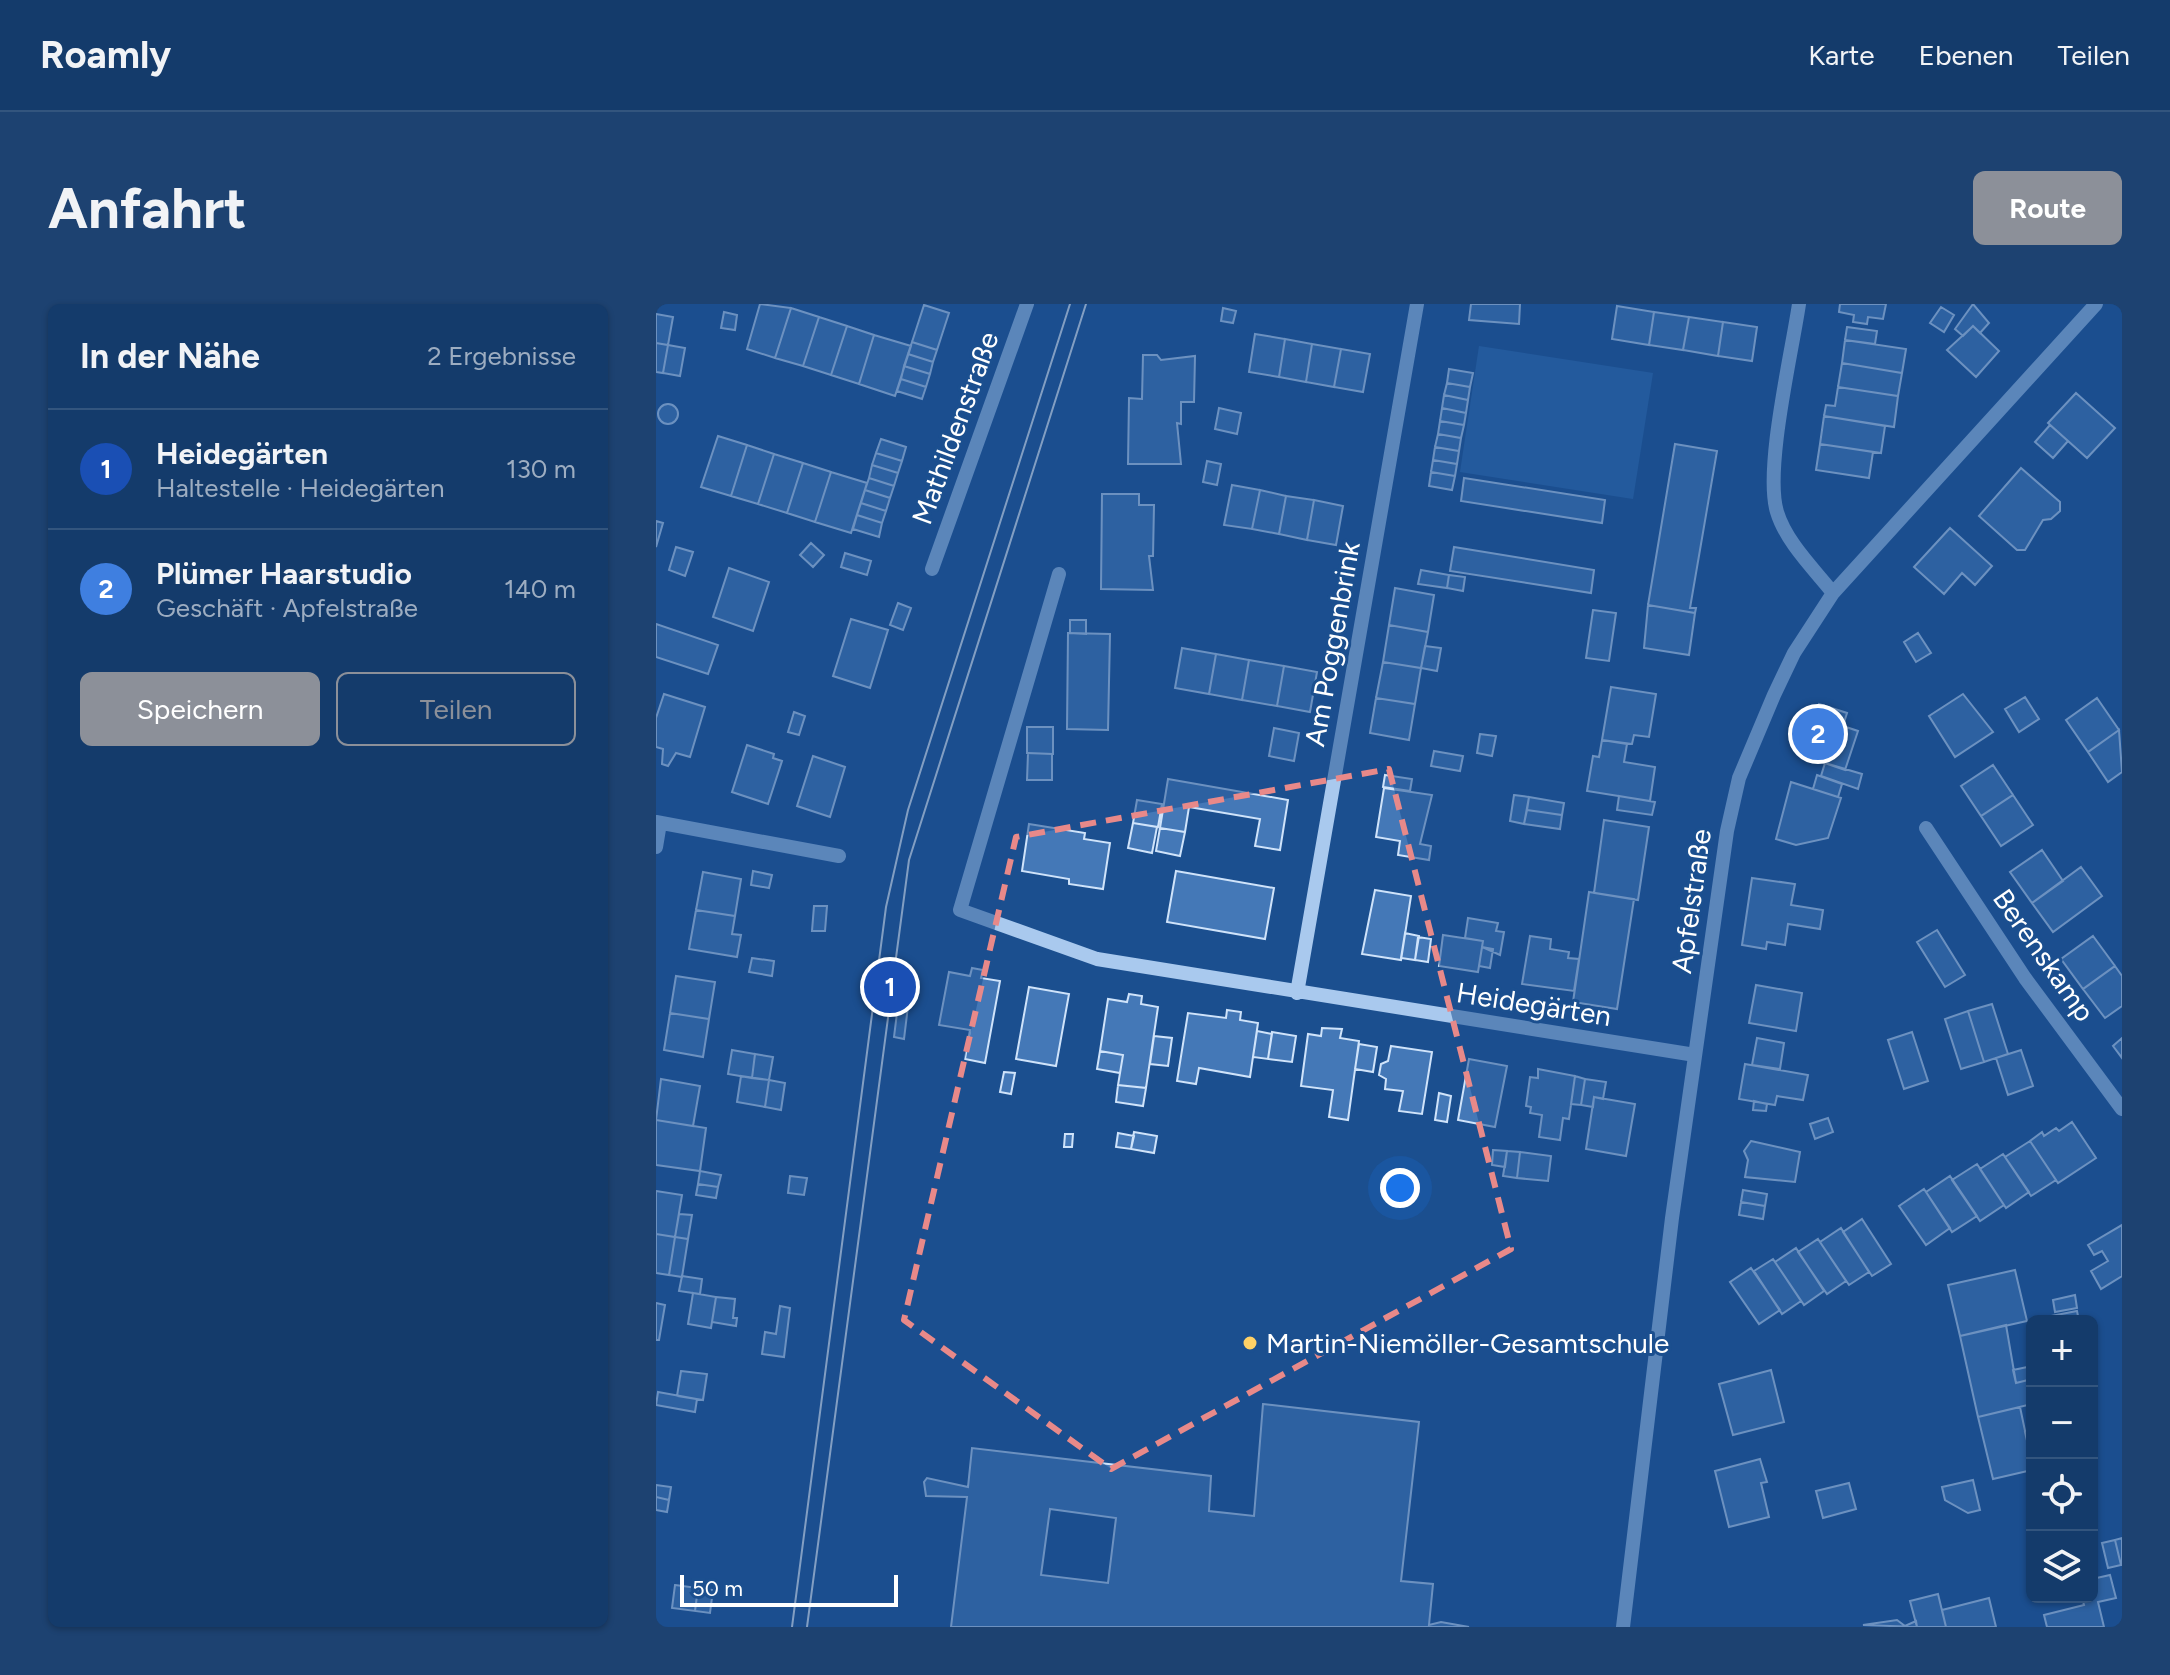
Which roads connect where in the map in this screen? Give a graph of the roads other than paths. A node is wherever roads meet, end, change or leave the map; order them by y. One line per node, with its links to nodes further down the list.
1 (1027, 304): 5 (street, Mathildenstraße)
2 (1417, 304): 12 (street, Am Poggenbrink)
3 (1799, 304): 7 (street)
4 (2096, 304): 7 (street, Apfelstraße)
5 (932, 569)
6 (1059, 574): 12 (street, Heidegärten)
7 (1833, 593): 13 (street, Apfelstraße)
8 (658, 822): 10 (street); 11 (street)
9 (1926, 828): 14 (street, Berenskamp)
10 (656, 847)
11 (839, 856)
12 (1297, 993): 13 (street, Heidegärten)
13 (1695, 1055): 15 (street, Apfelstraße)
14 (2122, 1109)
15 (1623, 1627)

